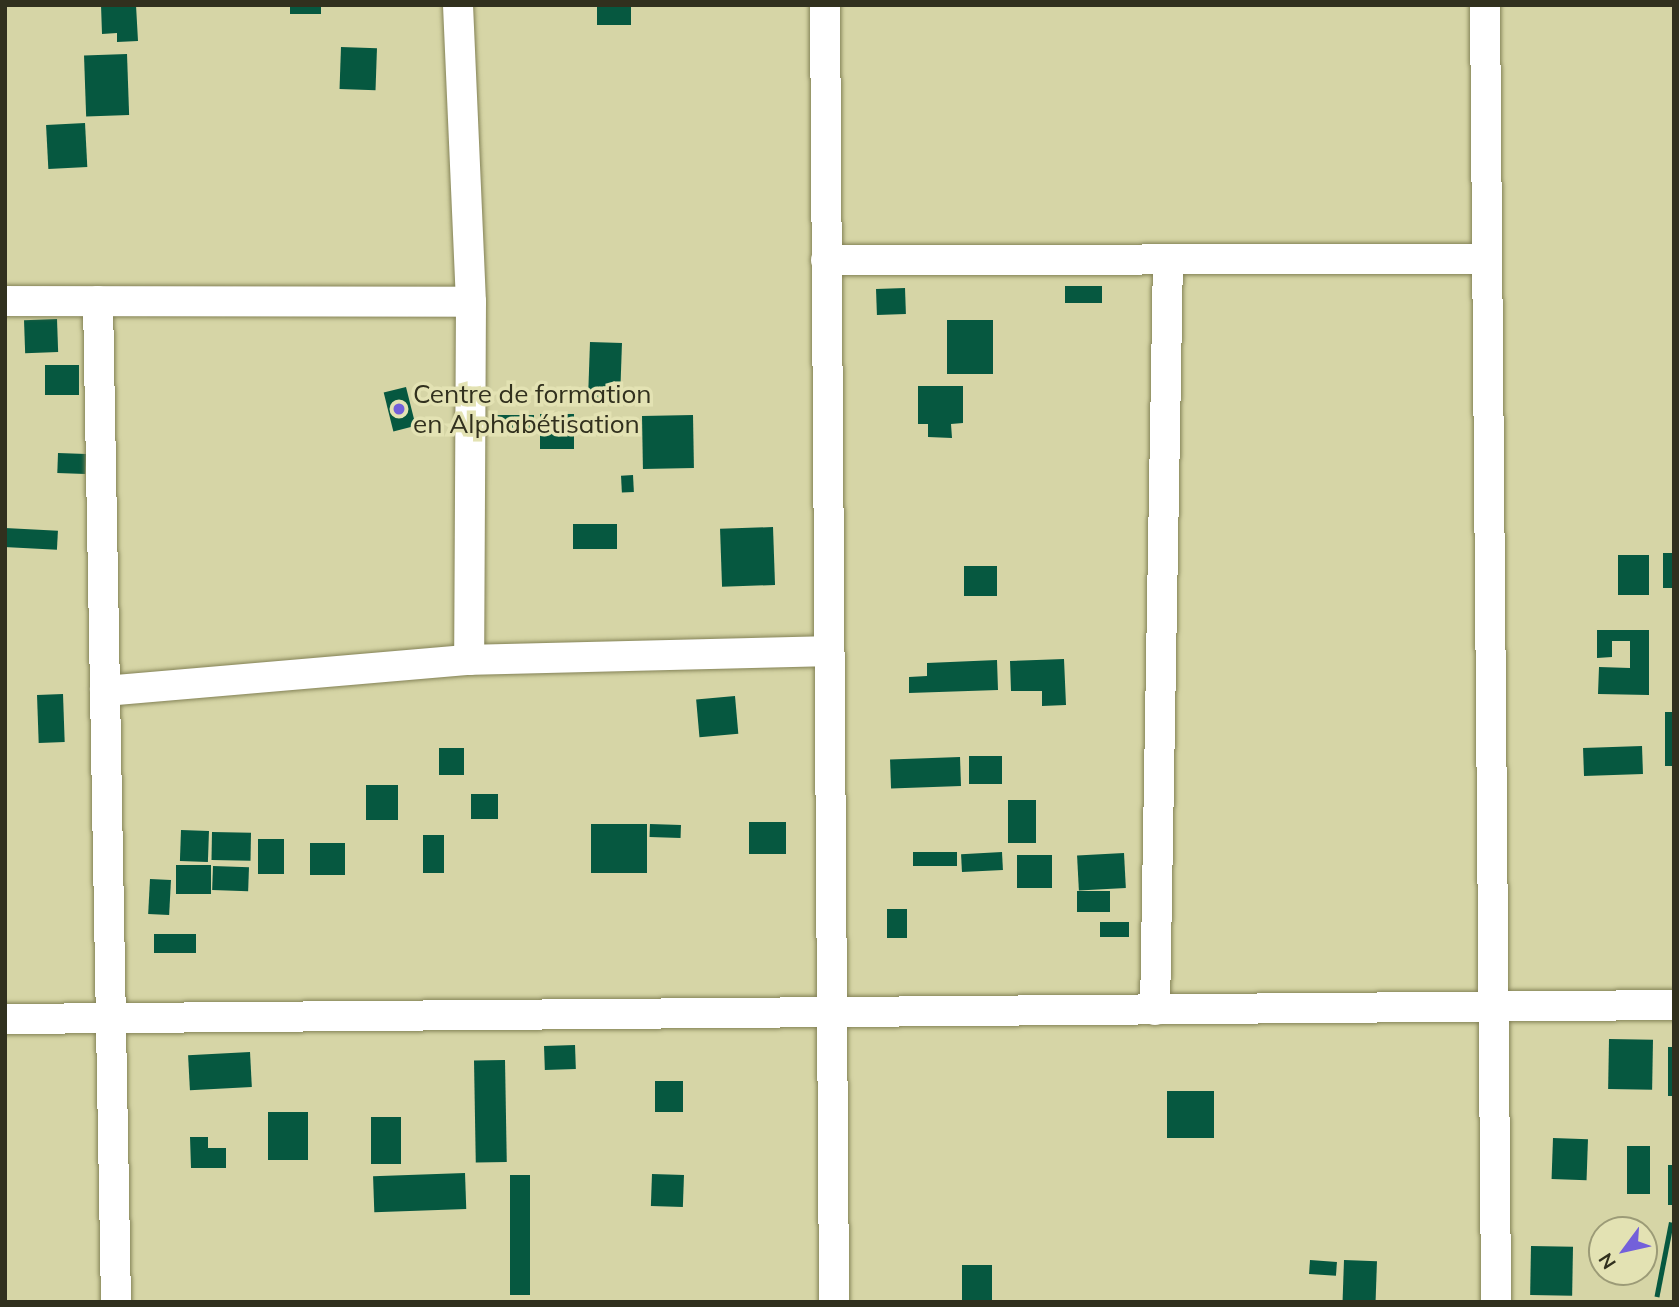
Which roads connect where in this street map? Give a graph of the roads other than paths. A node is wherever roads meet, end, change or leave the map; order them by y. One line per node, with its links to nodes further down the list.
1 (458, 5): 9 (street)
2 (825, 5): 6 (street)
3 (1485, 5): 5 (street)
4 (1168, 259): 5 (street); 6 (street); 15 (street)
5 (1488, 259): 14 (street)
6 (826, 260): 10 (street)
7 (5, 301): 8 (street)
8 (98, 301): 9 (street); 12 (street)
9 (471, 302): 11 (street)
10 (830, 651): 11 (street); 16 (street)
11 (469, 660): 12 (street)
12 (105, 691): 17 (street)
13 (1674, 1005): 14 (street)
14 (1493, 1007): 15 (street); 21 (street)
15 (1155, 1010): 16 (street)
16 (832, 1012): 17 (street); 20 (street)
17 (111, 1018): 18 (street); 19 (street)
18 (5, 1019)
19 (116, 1302)
20 (834, 1302)
21 (1496, 1302)

